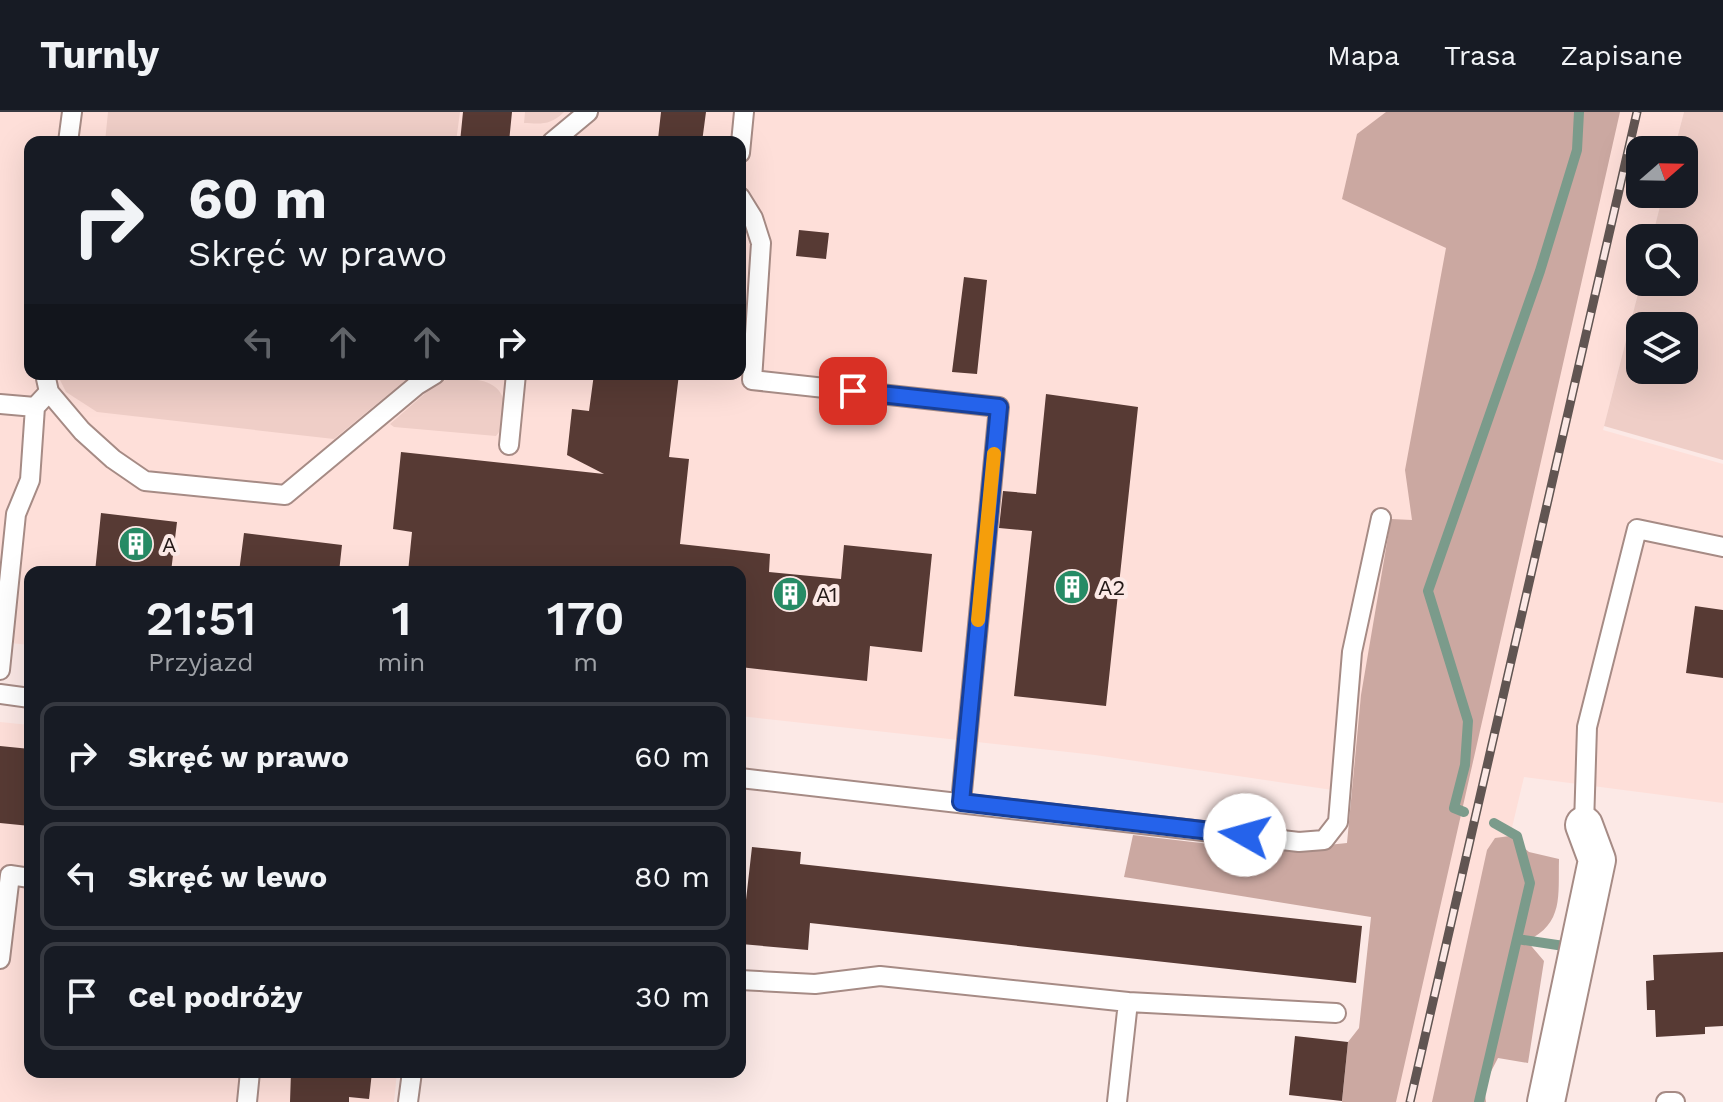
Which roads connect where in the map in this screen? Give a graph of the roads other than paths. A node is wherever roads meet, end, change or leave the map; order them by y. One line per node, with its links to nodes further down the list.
1 (72, 112): 4 (lane)
2 (588, 112): 5 (lane)
3 (744, 112): 6 (lane)
4 (69, 136)
5 (559, 136)
6 (742, 136)
7 (746, 207): 20 (lane)
8 (425, 380): 10 (lane)
9 (515, 380): 13 (lane)
10 (47, 383): 12 (lane)
11 (0, 404): 12 (lane)
12 (35, 407): 16 (lane)
13 (509, 445)
14 (1381, 518): 20 (lane)
15 (1723, 547): 21 (lane)
16 (0, 670)
17 (0, 694): 18 (lane)
18 (24, 697)
19 (746, 779): 20 (lane)
20 (961, 802)
21 (1584, 825): 32 (street)
22 (24, 877): 23 (lane)
23 (0, 959)
24 (746, 980): 25 (lane)
25 (1128, 1002): 26 (lane); 31 (lane)
26 (1336, 1013)
27 (249, 1078): 29 (lane)
28 (411, 1078): 30 (lane)
29 (247, 1102)
30 (408, 1102)
31 (1117, 1102)
32 (1546, 1102)
33 (1666, 1102): 34 (lane)
34 (1675, 1102)

